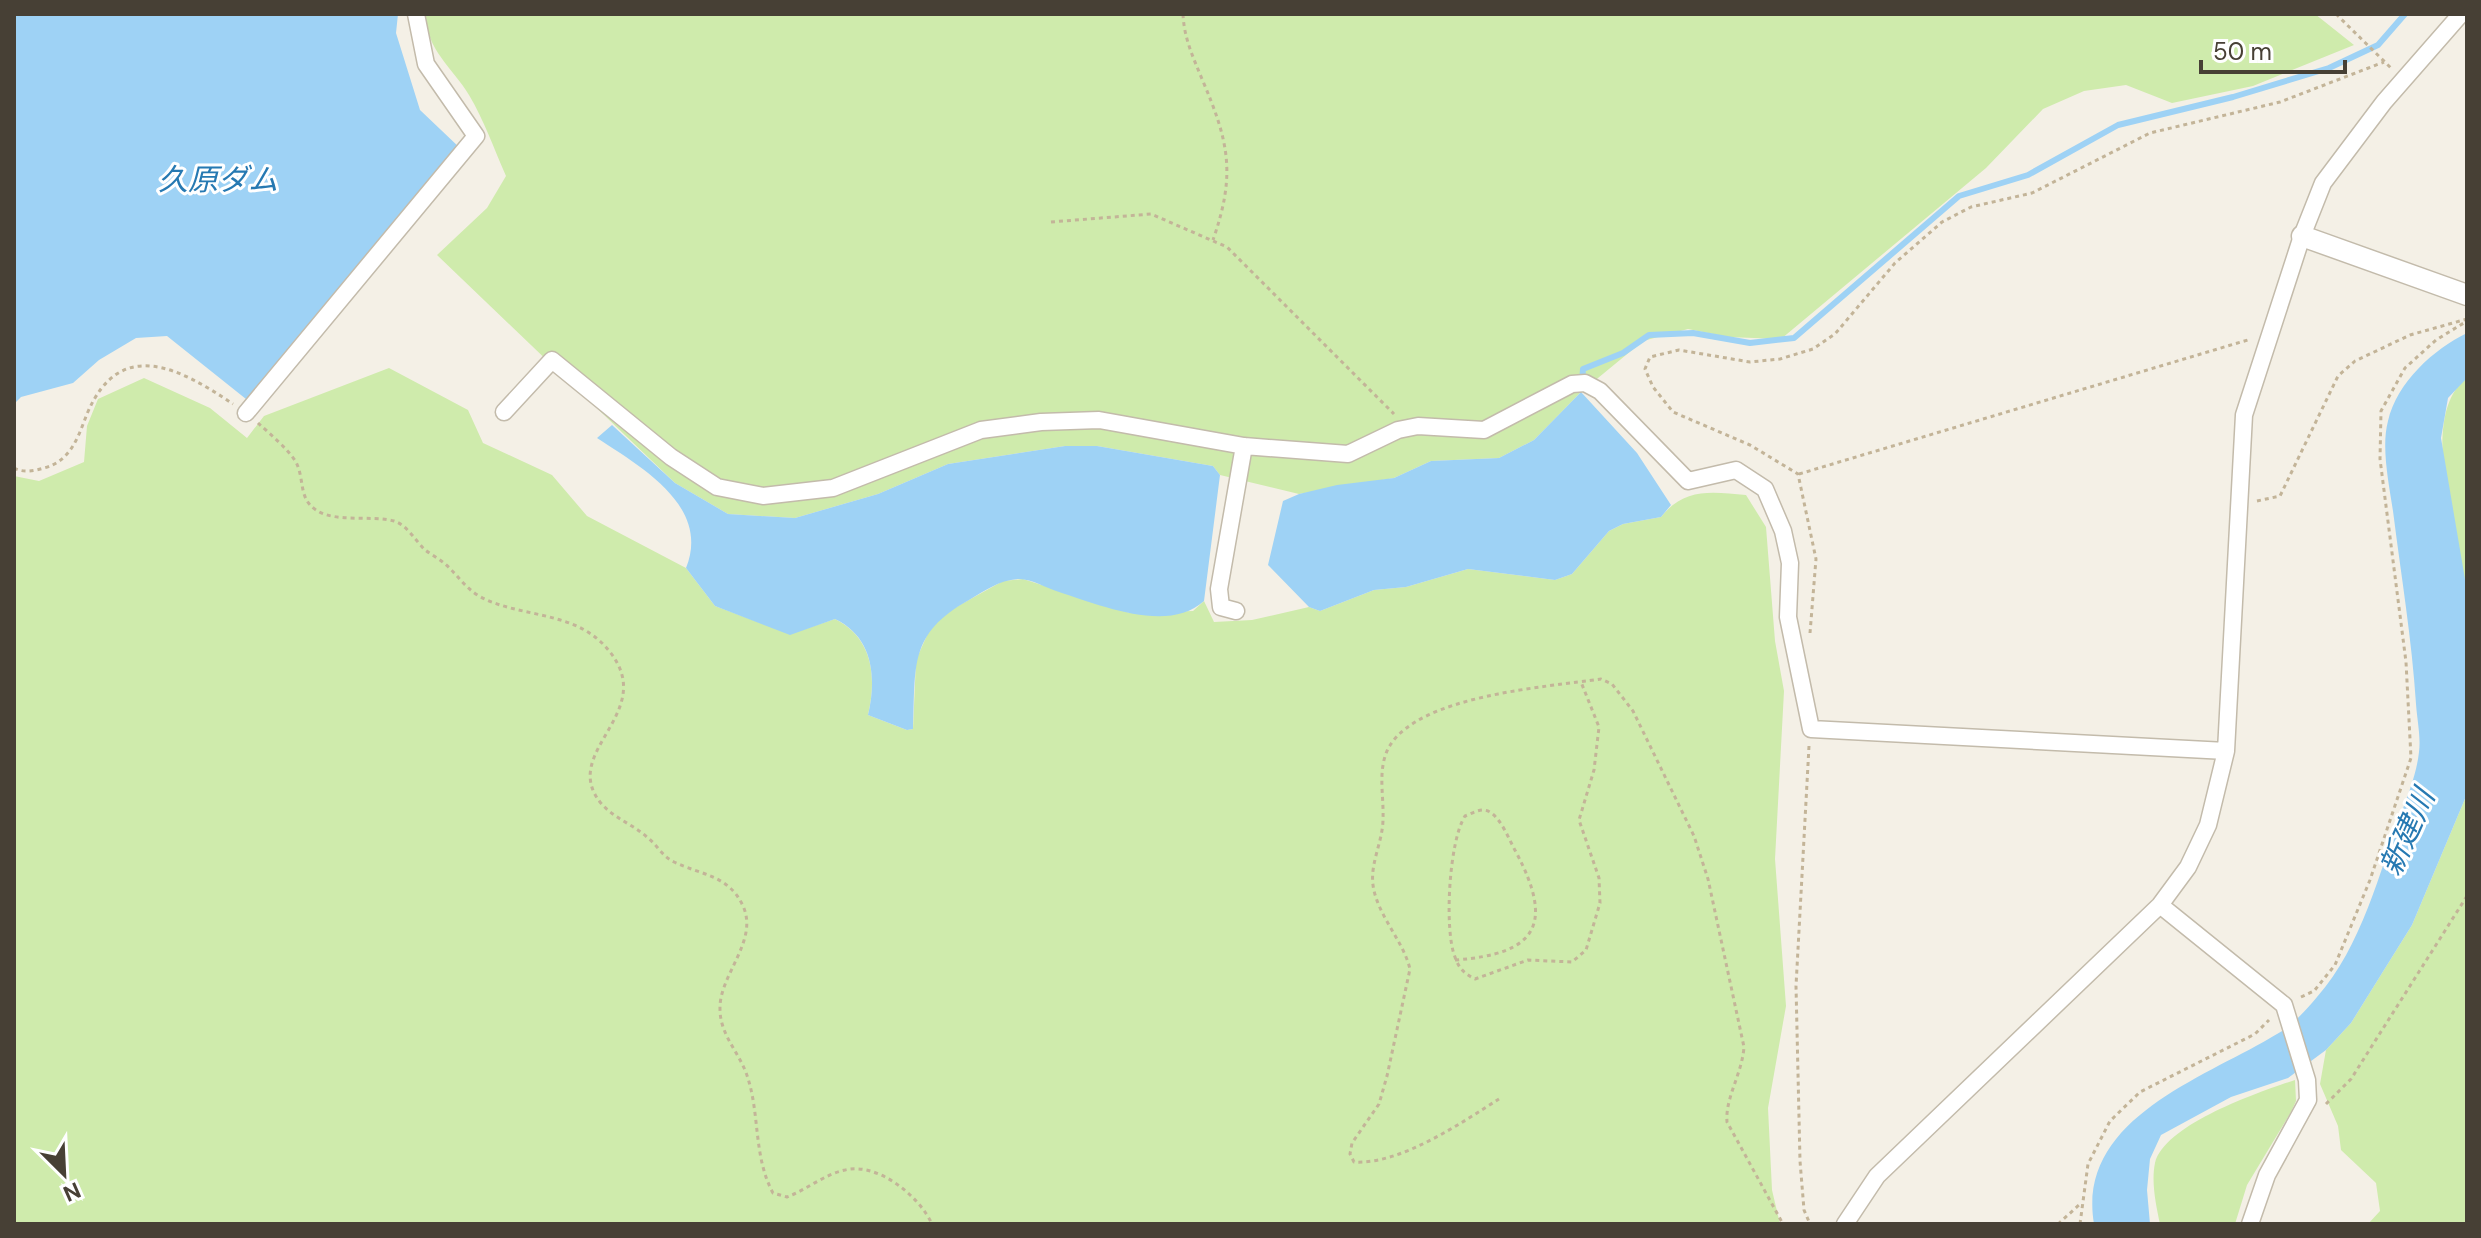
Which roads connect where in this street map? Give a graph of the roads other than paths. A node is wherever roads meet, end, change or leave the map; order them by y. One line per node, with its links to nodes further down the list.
1 (416, 14): 6 (street)
2 (2461, 14): 3 (street)
3 (2302, 236): 4 (street); 9 (street)
4 (2467, 295)
5 (504, 412): 7 (street)
6 (246, 413)
7 (1244, 446): 8 (street); 9 (street)
8 (1236, 611)
9 (2226, 751): 10 (street)
10 (2160, 905): 11 (street); 12 (street)
11 (1845, 1224)
12 (2250, 1224)

